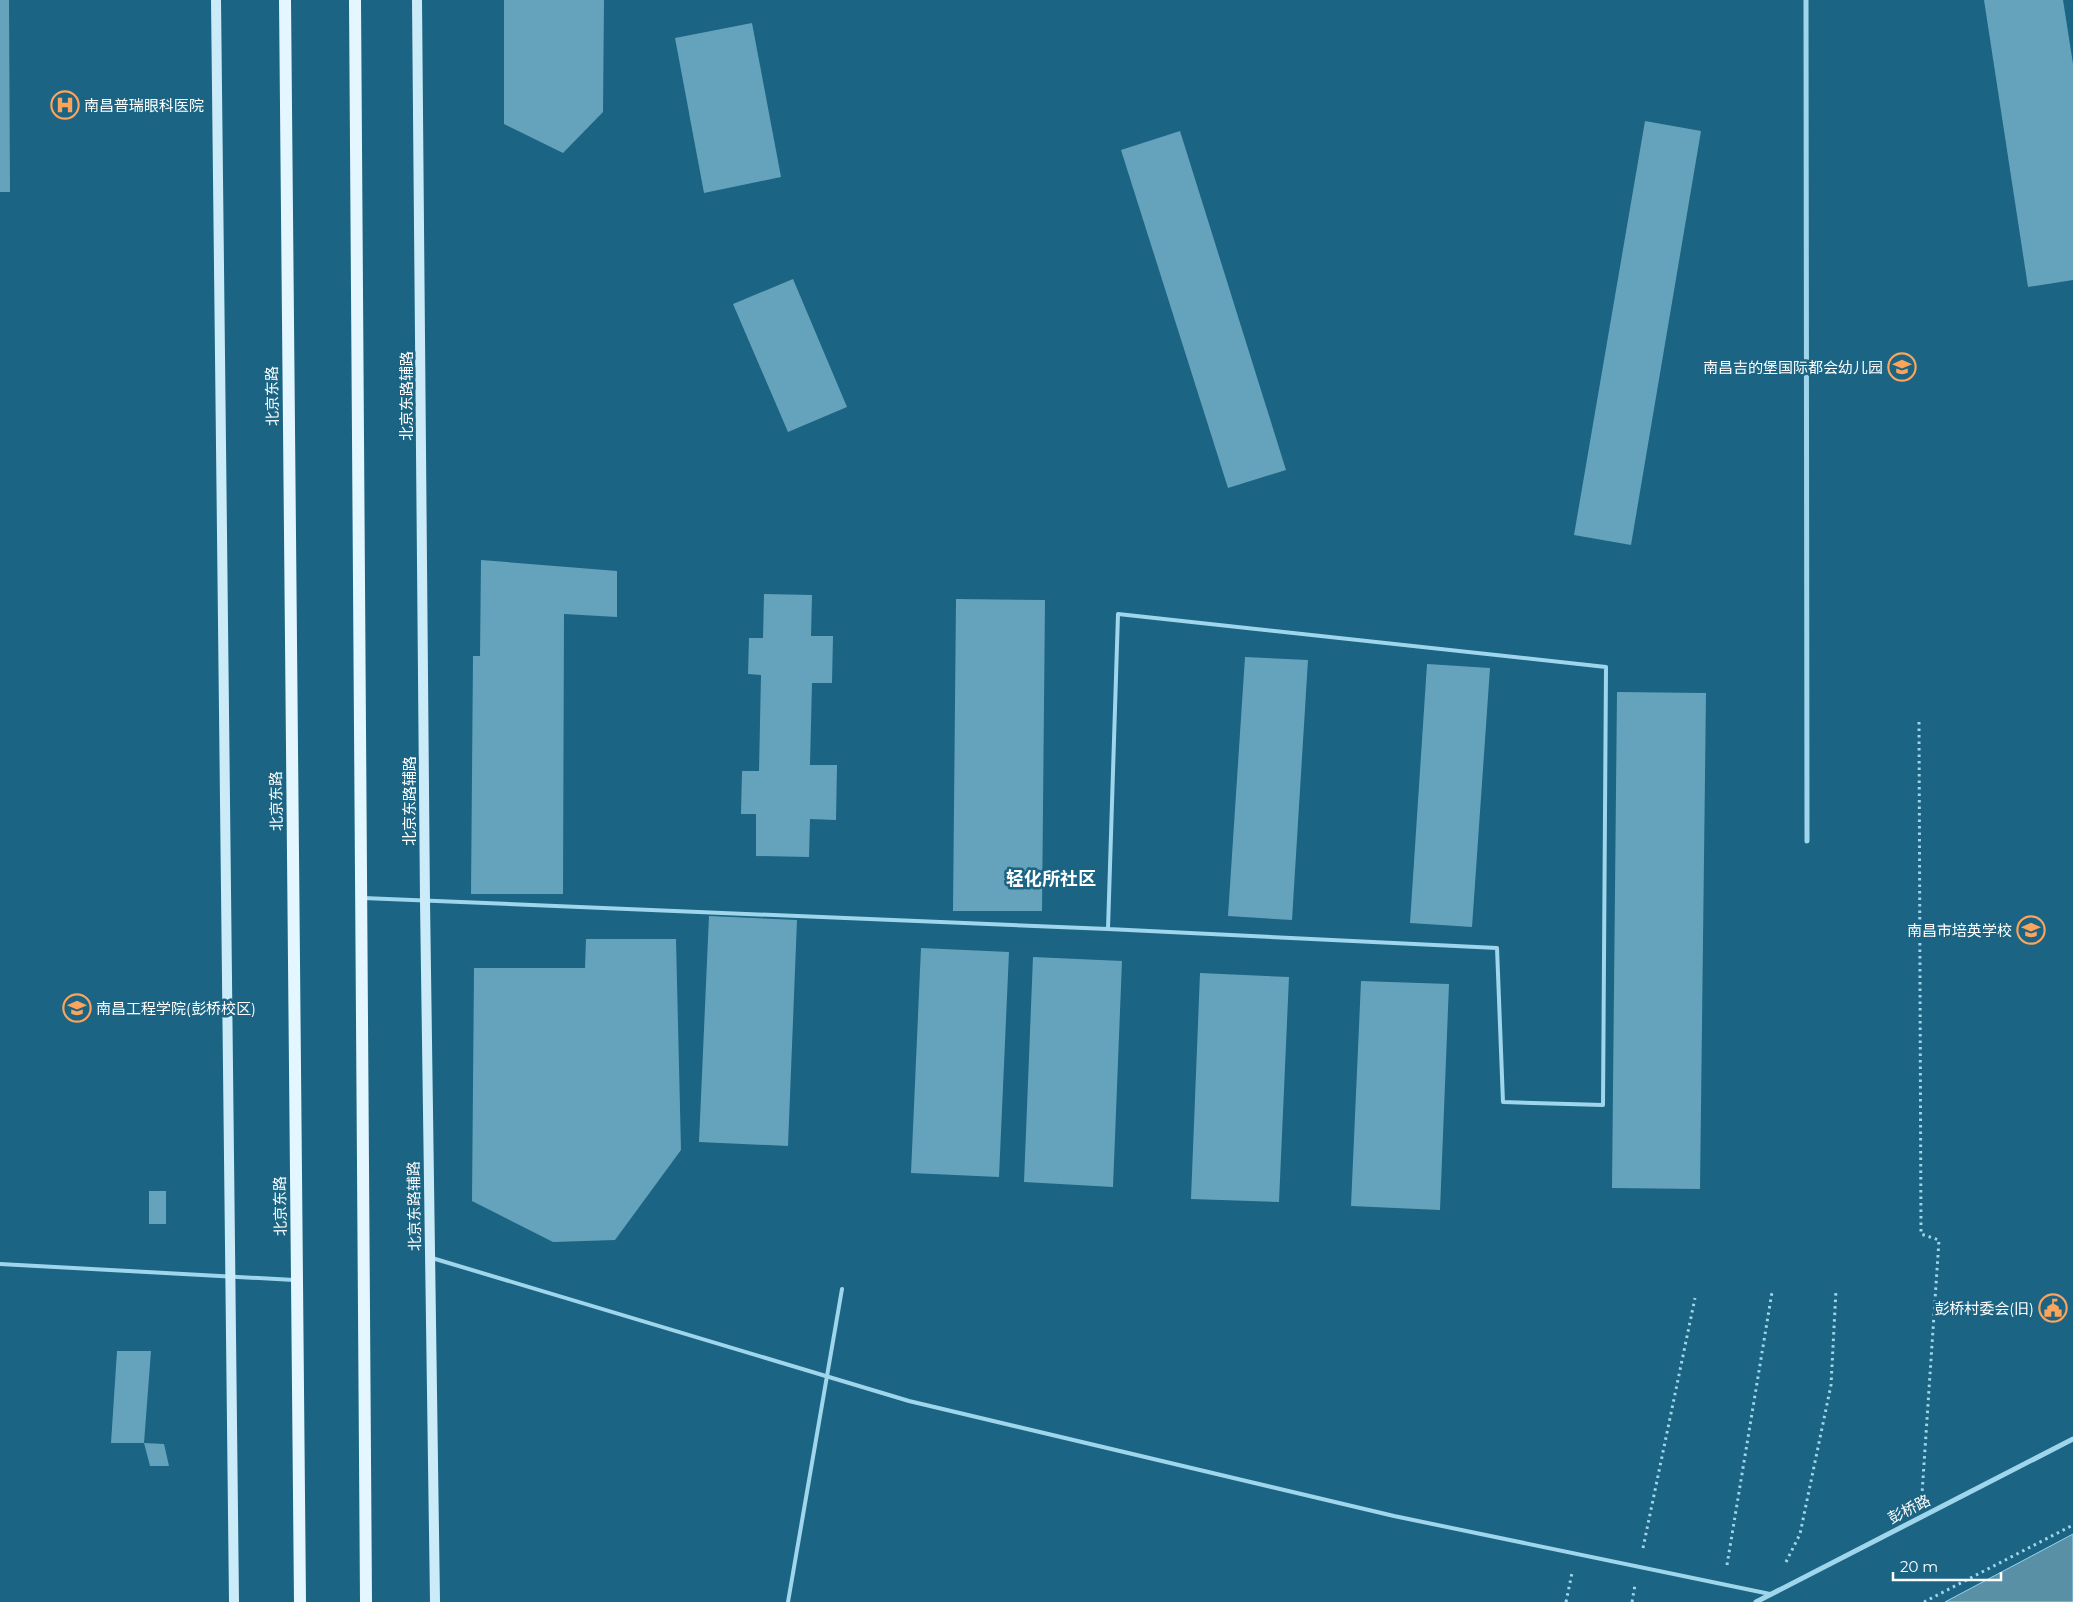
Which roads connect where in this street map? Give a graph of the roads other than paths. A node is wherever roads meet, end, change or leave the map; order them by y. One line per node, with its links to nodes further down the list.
1 (216, 0): 12 (main road)
2 (285, 0): 13 (main road, 北京东路)
3 (355, 0): 7 (main road)
4 (417, 0): 8 (main road, 北京东路辅路)
5 (1806, 0): 6 (street)
6 (1807, 841)
7 (361, 898): 8 (lane); 20 (main road)
8 (425, 901): 9 (lane); 10 (main road, 北京东路辅路)
9 (1108, 929): 9 (lane)
10 (430, 1257): 15 (lane); 21 (main road, 北京东路辅路)
11 (0, 1264): 12 (lane)
12 (231, 1277): 13 (lane); 18 (main road)
13 (297, 1281): 19 (main road, 北京东路)
14 (842, 1289): 15 (lane)
15 (827, 1376): 17 (lane); 22 (lane)
16 (2073, 1438): 17 (street, 彭桥路)
17 (1771, 1594): 23 (street, 彭桥路)
18 (234, 1602)
19 (300, 1602)
20 (366, 1602)
21 (435, 1602)
22 (788, 1602)
23 (1756, 1602)

